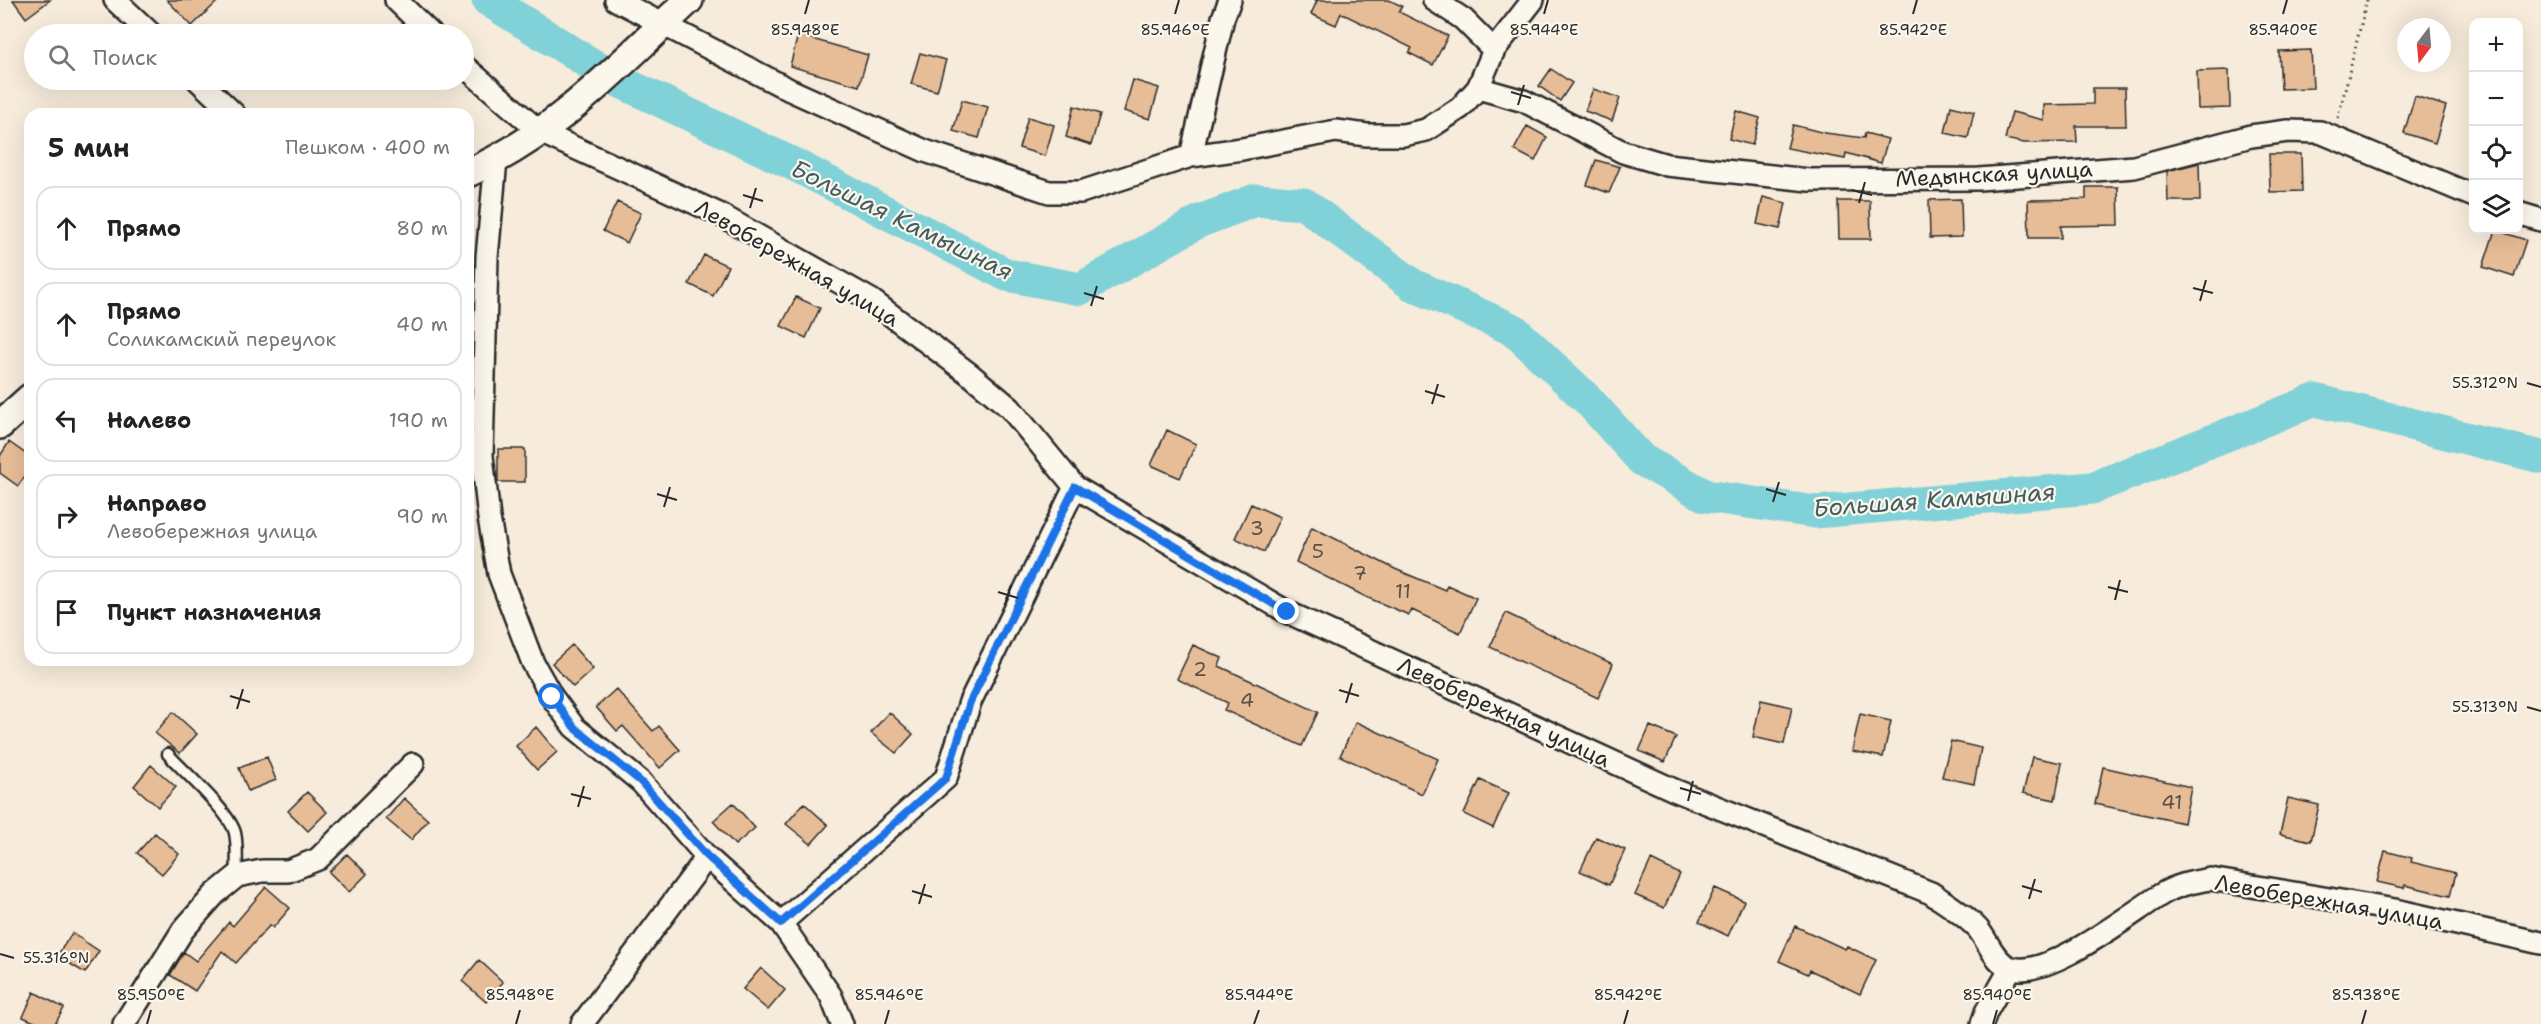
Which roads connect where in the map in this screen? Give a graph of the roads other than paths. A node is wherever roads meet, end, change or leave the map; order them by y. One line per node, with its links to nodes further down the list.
1 (115, 0): 8 (street)
2 (396, 0): 9 (street)
3 (616, 0): 10 (street)
4 (689, 0): 10 (street)
5 (1230, 0): 17 (street)
6 (1434, 0): 11 (street)
7 (1533, 0): 11 (street)
8 (140, 24)
9 (421, 24)
10 (663, 24): 16 (street); 17 (street)
11 (1494, 50): 13 (street)
12 (474, 75): 16 (street, Левобережная улица)
13 (1478, 88): 17 (street); 20 (street, Медынская улица)
14 (209, 90): 15 (street)
15 (228, 108)
16 (540, 132): 18 (street); 25 (street, Левобережная улица)
17 (1191, 156)
18 (496, 160): 19 (street); 28 (street)
19 (474, 169)
20 (2469, 194)
21 (2523, 215): 22 (street)
22 (2541, 220)
23 (24, 403): 24 (street)
24 (0, 425)
25 (1075, 487): 30 (street); 32 (street, Левобережная улица)
26 (168, 754): 29 (lane)
27 (413, 764): 29 (street)
28 (707, 856): 30 (street); 34 (street)
29 (237, 876): 33 (street)
30 (781, 923): 35 (street)
31 (2541, 943): 32 (street, Левобережная улица)
32 (2011, 968): 36 (street)
33 (124, 1024)
34 (582, 1024)
35 (842, 1024)
36 (1982, 1024)

